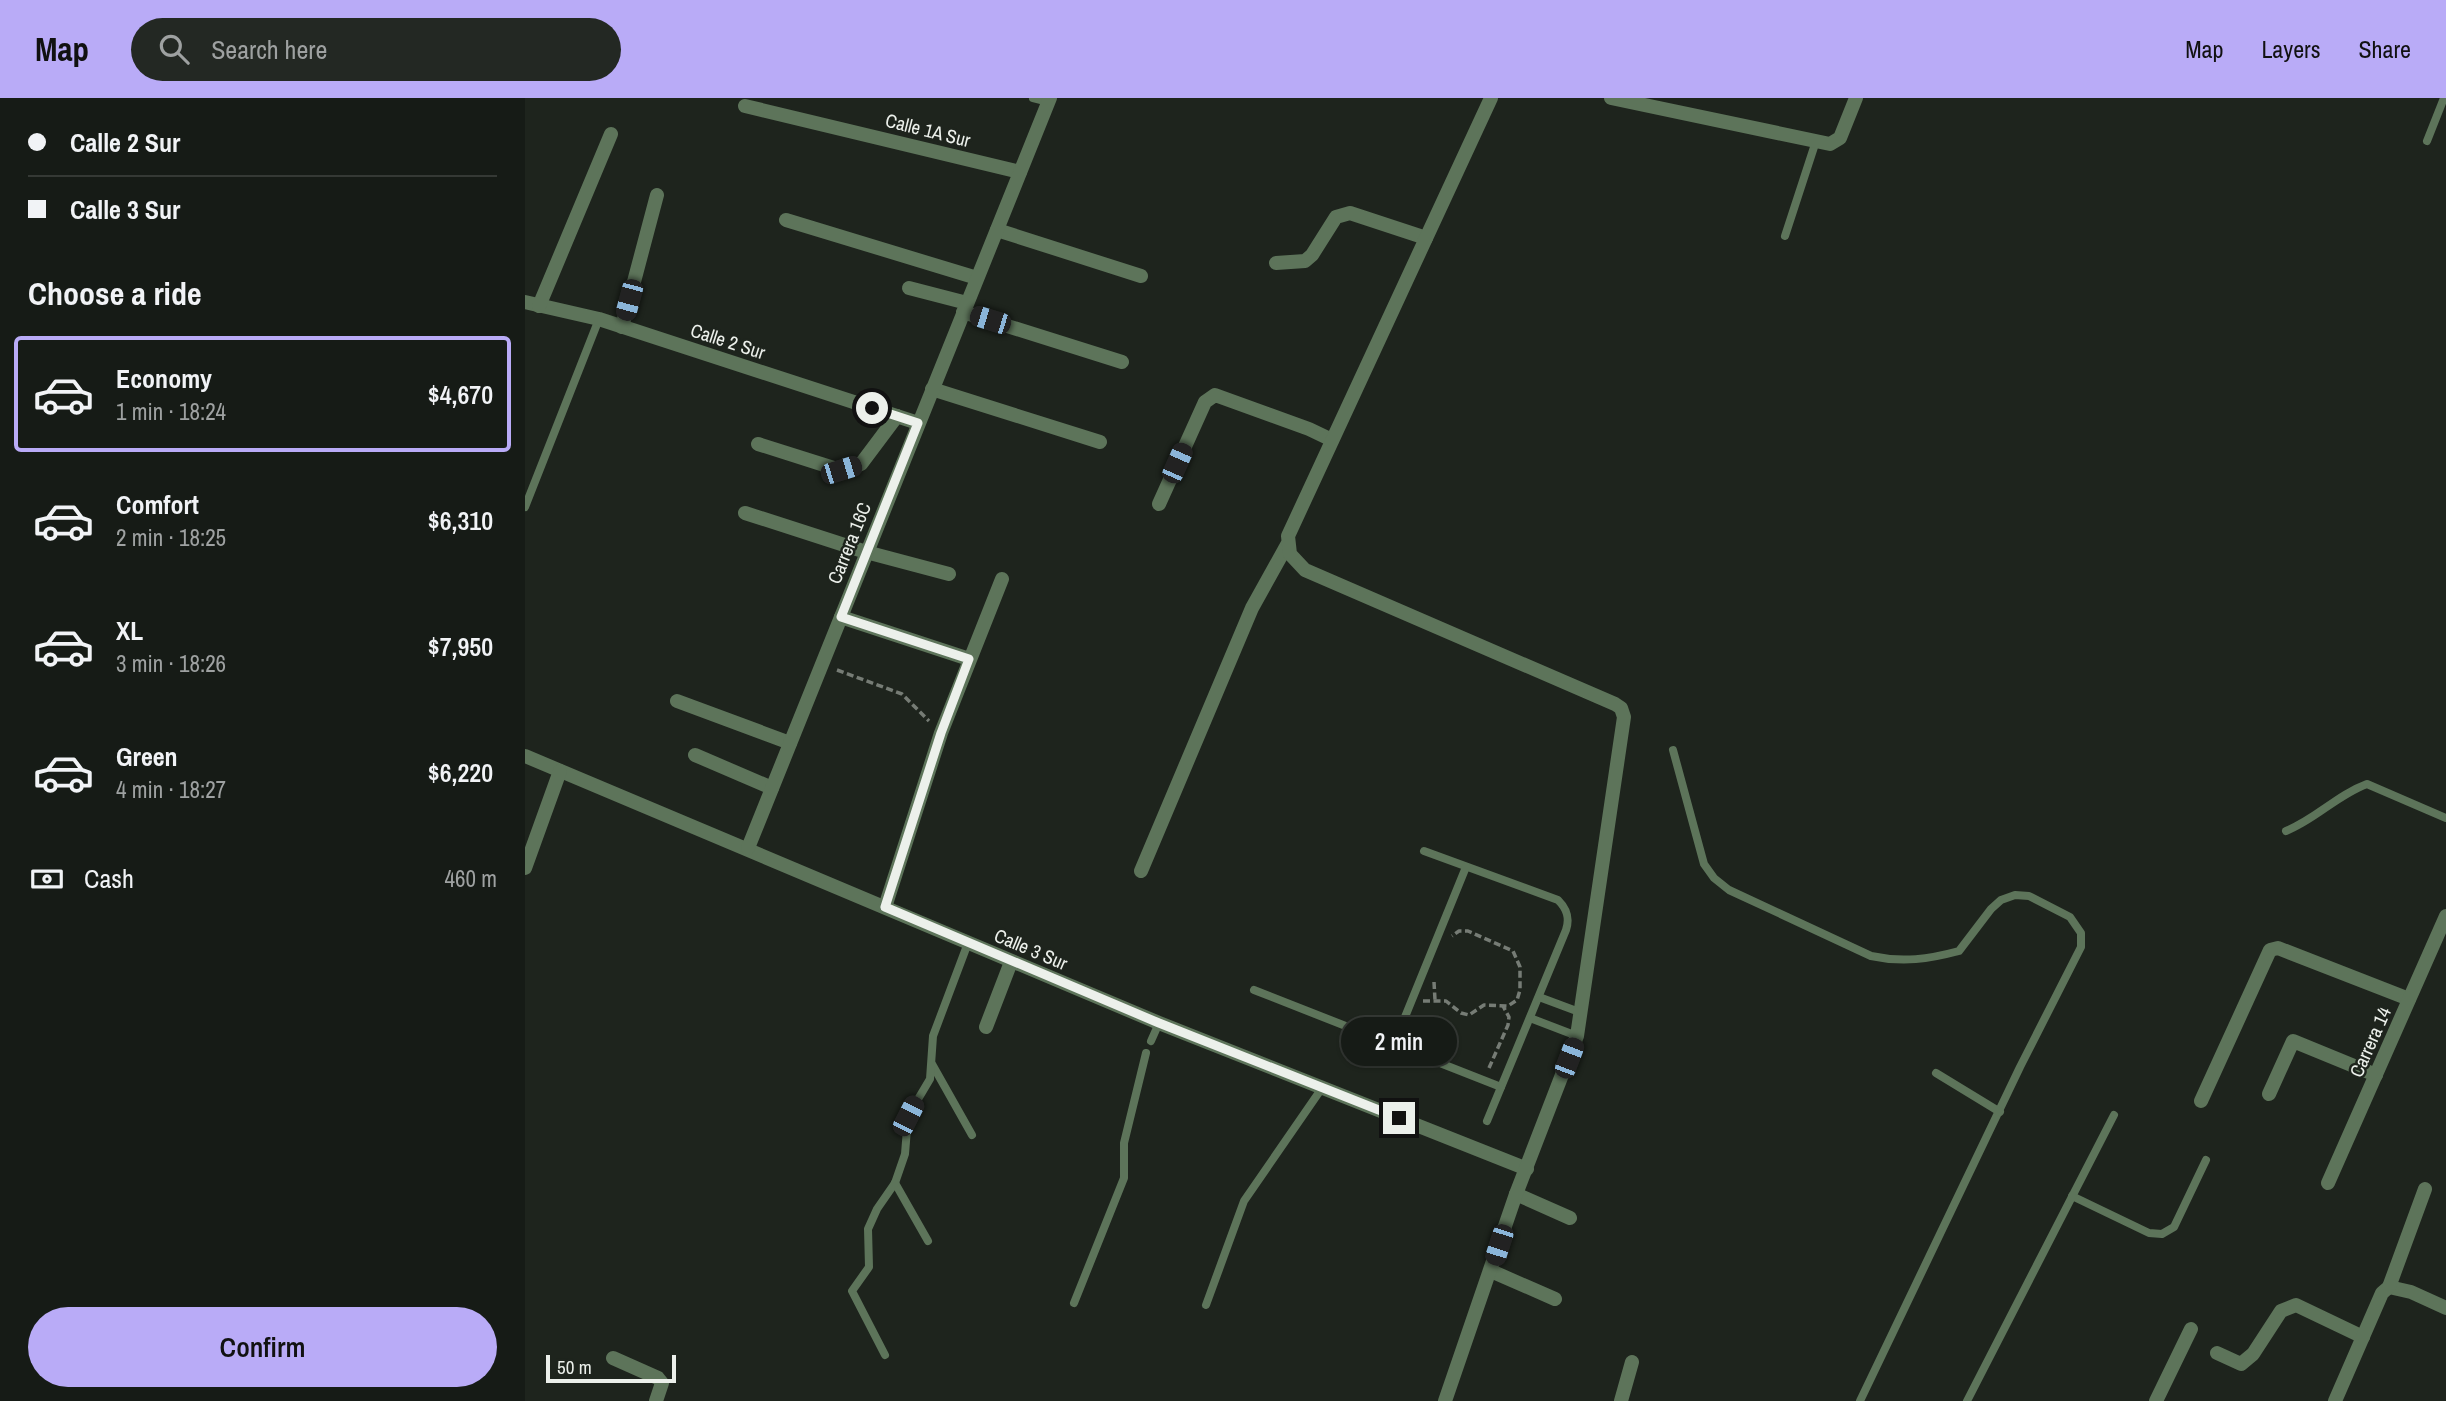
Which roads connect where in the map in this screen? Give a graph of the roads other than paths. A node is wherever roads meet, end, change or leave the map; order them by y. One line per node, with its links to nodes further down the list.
1 (1033, 98): 6 (lane)
2 (1491, 98): 16 (street)
3 (1611, 98): 9 (street)
4 (1856, 98): 9 (street)
5 (2444, 98): 10 (lane)
6 (1050, 100): 11 (street, Carrera 16C)
7 (745, 106): 11 (street, Calle 1A Sur)
8 (611, 134): 21 (street)
9 (1816, 141): 15 (lane)
10 (2427, 141)
11 (1020, 172): 14 (street, Carrera 16C)
12 (657, 195): 24 (street)
13 (786, 220): 19 (street)
14 (997, 230): 18 (street); 19 (street, Carrera 16C)
15 (1785, 236)
16 (1426, 238): 17 (street); 29 (street)
17 (1276, 263)
18 (1141, 276)
19 (977, 278): 22 (street, Carrera 16C)
20 (909, 288): 22 (street)
21 (532, 304): 23 (street, Calle 2 Sur)
22 (965, 308): 25 (street); 26 (street, Carrera 16C)
23 (599, 319): 24 (street, Calle 2 Sur); 33 (lane)
24 (622, 327): 27 (street, Calle 2 Sur)
25 (1122, 362)
26 (932, 389): 28 (street, Carrera 16C); 30 (street)
27 (897, 416): 28 (street, Calle 2 Sur); 31 (street)
28 (918, 423): 36 (street, Carrera 16C)
29 (1332, 440): 32 (street); 35 (street)
30 (1100, 442)
31 (758, 444)
32 (1159, 504)
33 (525, 507)
34 (745, 513): 36 (street)
35 (1287, 545): 54 (street); 62 (street)
36 (866, 552): 37 (street); 39 (street, Carrera 16C)
37 (949, 574)
38 (1002, 579): 40 (street)
39 (841, 617): 40 (street); 42 (street, Carrera 16C)
40 (969, 659): 55 (street)
41 (677, 701): 42 (street)
42 (790, 743): 47 (street, Carrera 16C)
43 (1673, 750): 77 (lane)
44 (525, 755): 46 (street, Calle 3 Sur)
45 (695, 755): 47 (street)
46 (560, 771): 50 (street, Calle 3 Sur); 52 (street)
47 (772, 788): 50 (street, Carrera 16C)
48 (2446, 818): 49 (lane)
49 (2286, 831)
50 (748, 848): 55 (street, Calle 3 Sur)
51 (1424, 851): 53 (lane)
52 (525, 867)
53 (1467, 867): 60 (lane); 68 (lane)
54 (1141, 871)
55 (885, 907): 57 (street, Calle 3 Sur)
56 (2446, 916): 61 (street, Carrera 14)
57 (968, 943): 58 (street, Calle 3 Sur); 70 (lane)
58 (1011, 962): 64 (street, Calle 3 Sur); 65 (street)
59 (1254, 990): 68 (lane)
60 (1539, 997): 62 (lane); 63 (lane)
61 (2409, 999): 72 (street, Carrera 14); 76 (street)
62 (1582, 1013): 66 (street)
63 (1530, 1018): 66 (lane); 73 (lane)
64 (1159, 1023): 67 (lane); 74 (street, Calle 3 Sur)
65 (986, 1027)
66 (1577, 1036): 82 (street)
67 (1151, 1041)
68 (1394, 1044): 73 (lane)
69 (1146, 1053): 93 (lane)
70 (930, 1061): 80 (lane); 84 (lane)
71 (1936, 1073): 77 (lane)
72 (2376, 1075): 75 (street); 83 (street, Carrera 14)
73 (1501, 1087): 79 (lane)
74 (1322, 1088): 82 (street, Calle 3 Sur); 94 (lane)
75 (2270, 1094)
76 (2201, 1101)
77 (2000, 1112): 105 (lane)
78 (2114, 1115): 87 (lane)
79 (1487, 1121)
80 (972, 1135)
81 (2206, 1160): 87 (lane)
82 (1527, 1169): 86 (street)
83 (2328, 1182)
84 (895, 1183): 89 (lane); 99 (lane)
85 (2425, 1189): 91 (street)
86 (1515, 1194): 88 (street); 90 (street)
87 (2073, 1196): 106 (lane)
88 (1570, 1218)
89 (928, 1241)
90 (1491, 1271): 92 (street); 103 (street)
91 (2389, 1287): 95 (street); 97 (street)
92 (1555, 1299)
93 (1075, 1303)
94 (1206, 1305)
95 (2446, 1308)
96 (2191, 1329): 107 (street)
97 (2363, 1337): 98 (street); 108 (street)
98 (2217, 1353)
99 (885, 1355)
100 (613, 1358): 102 (street)
101 (1632, 1362): 104 (street)
102 (656, 1401)
103 (1445, 1401)
104 (1621, 1401)
105 (1860, 1401)
106 (1967, 1401)
107 (2156, 1401)
108 (2335, 1401)

